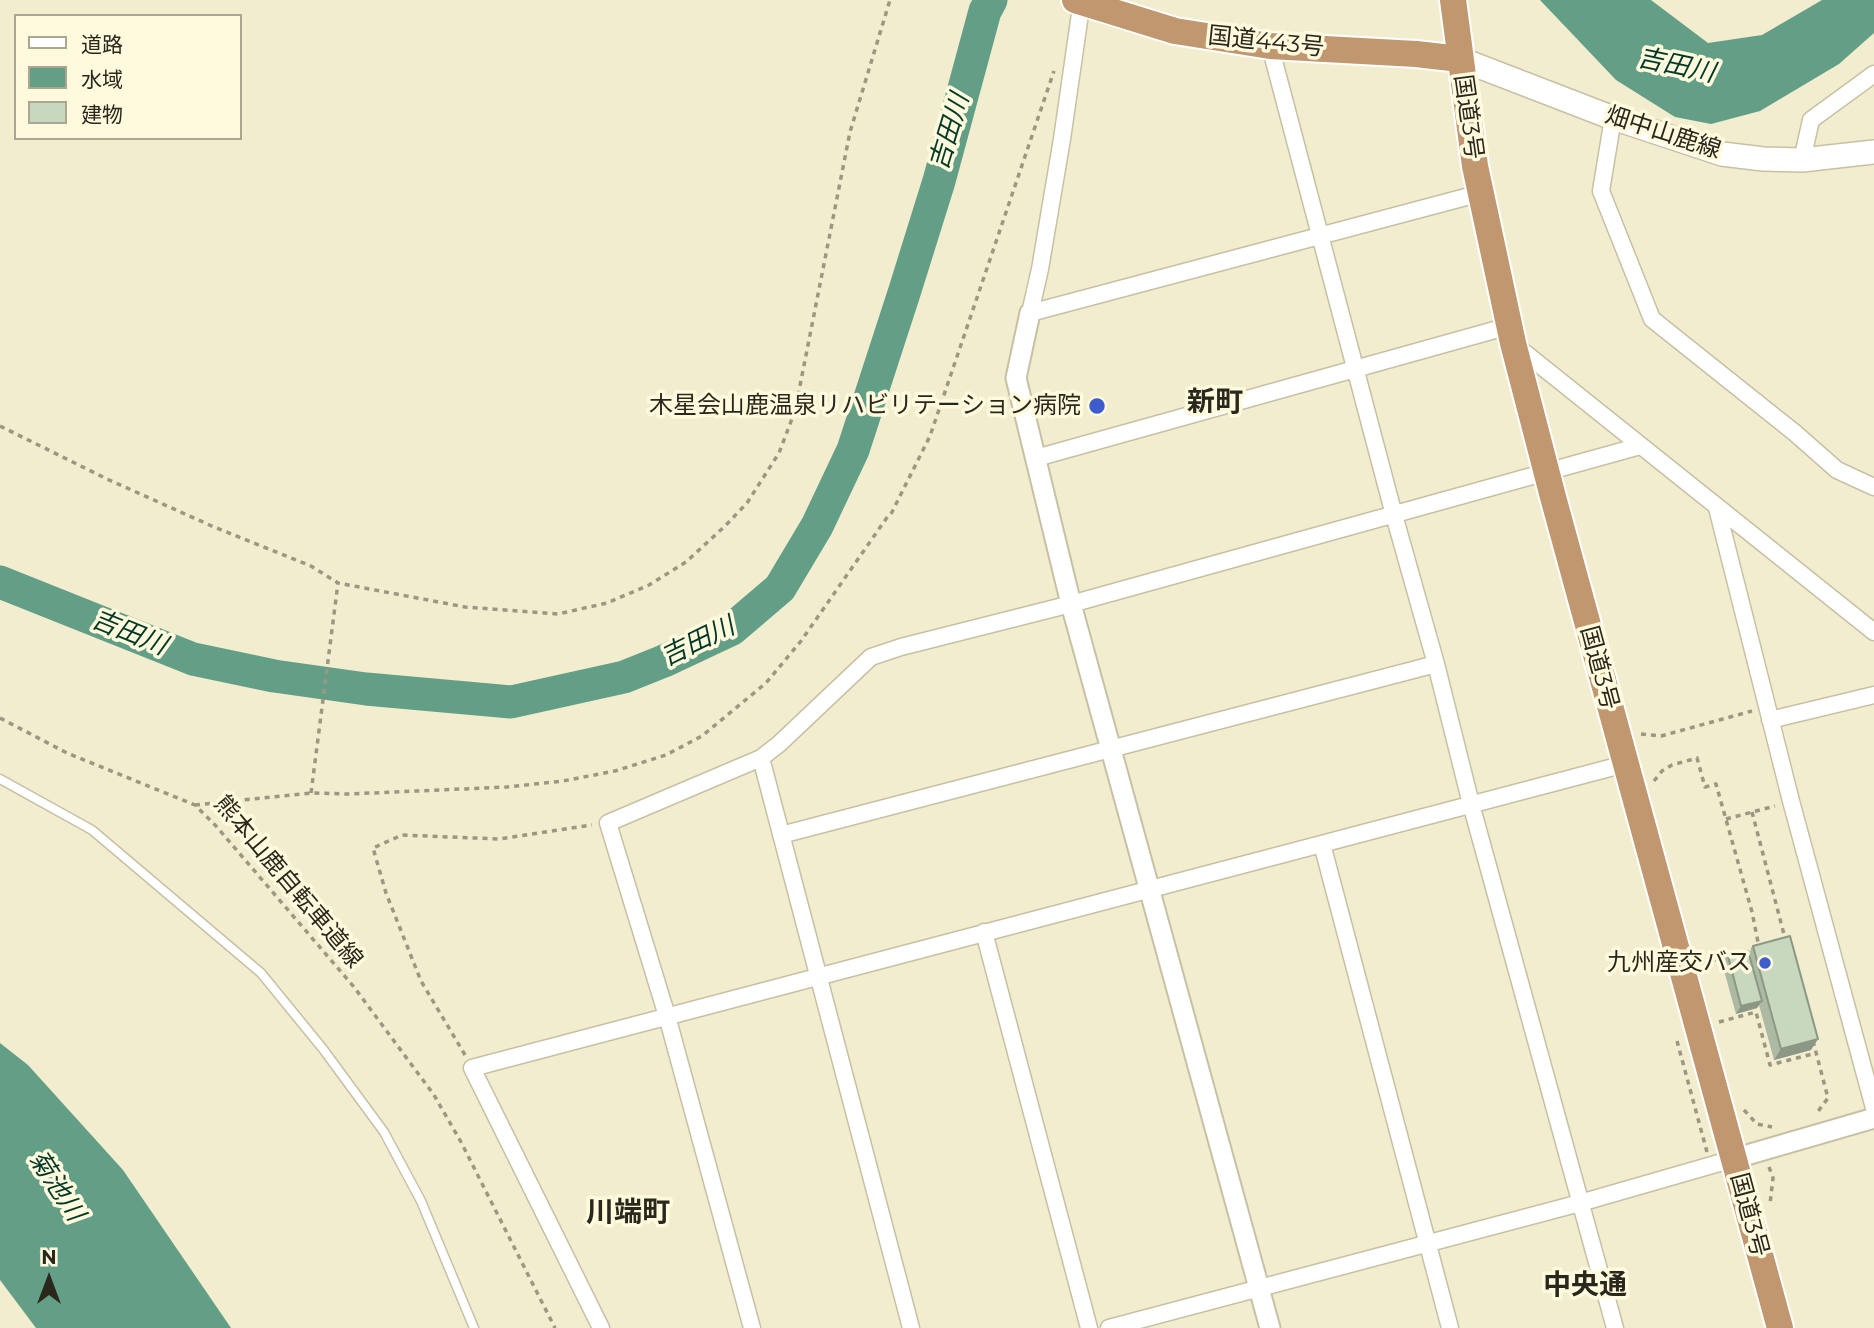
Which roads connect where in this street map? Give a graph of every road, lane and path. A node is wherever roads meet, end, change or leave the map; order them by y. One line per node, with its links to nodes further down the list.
1 (890, 0): 23 (path)
2 (1453, 0): 5 (highway, 国道3号)
3 (1079, 1): 4 (highway, 国道443号); 13 (street)
4 (1270, 46): 5 (highway, 国道443号); 12 (street)
5 (1460, 60): 8 (main road, 畑中山鹿線); 11 (highway, 国道3号)
6 (1058, 61): 36 (path, 熊本山鹿自転車道線)
7 (1874, 74): 10 (street)
8 (1613, 118): 10 (main road, 畑中山鹿線); 20 (street)
9 (1874, 152): 10 (main road, 畑中山鹿線)
10 (1802, 160)
11 (1481, 193): 12 (street); 14 (highway, 国道3号)
12 (1319, 234): 13 (street); 15 (street)
13 (1030, 313): 18 (street)
14 (1511, 335): 15 (street); 17 (street); 19 (highway, 国道3号)
15 (1355, 369): 18 (street); 22 (street)
16 (0, 426): 23 (path)
17 (1640, 446): 19 (street); 21 (street)
18 (1035, 457): 24 (street)
19 (1546, 472): 22 (street); 34 (highway, 国道3号)
20 (1874, 487)
21 (1717, 508): 25 (street); 30 (street)
22 (1394, 515): 24 (street); 26 (street)
23 (338, 583): 36 (path)
24 (1071, 604): 32 (street); 33 (street)
25 (1874, 632)
26 (1436, 664): 32 (street); 38 (street)
27 (1874, 695): 30 (street)
28 (1754, 710): 31 (path)
29 (0, 718): 39 (path)
30 (1770, 720): 37 (street)
31 (1634, 734)
32 (1111, 749): 43 (street); 45 (street)
33 (761, 758): 42 (street); 43 (street)
34 (1636, 770): 38 (street); 41 (path); 62 (highway, 国道3号)
35 (0, 779): 66 (lane)
36 (311, 793): 39 (path, 熊本山鹿自転車道線)
37 (1791, 802): 40 (path); 58 (street)
38 (1471, 804): 44 (street); 63 (street)
39 (195, 805): 67 (path, 熊本山鹿自転車道線)
40 (1752, 812): 41 (path); 49 (path)
41 (1726, 819): 48 (path)
42 (608, 822): 52 (street); 56 (path)
43 (781, 835): 51 (street)
44 (1322, 844): 45 (street); 64 (street)
45 (1149, 889): 46 (street); 65 (street)
46 (984, 932): 51 (street); 71 (street)
47 (1770, 944): 48 (path)
48 (1759, 947): 50 (path)
49 (1789, 952)
50 (1698, 964)
51 (819, 976): 52 (street); 70 (street)
52 (667, 1016): 56 (street); 69 (street)
53 (1714, 1023): 55 (path)
54 (1812, 1040): 55 (path)
55 (1816, 1053): 59 (path)
56 (472, 1068): 68 (street)
57 (1739, 1105): 61 (path)
58 (1874, 1108)
59 (1807, 1117)
60 (1874, 1118): 62 (street)
61 (1784, 1124)
62 (1733, 1159): 63 (street); 76 (highway, 国道3号)
63 (1580, 1203): 64 (street); 75 (street)
64 (1427, 1243): 65 (street); 74 (street)
65 (1259, 1288): 72 (street); 73 (street)
66 (474, 1328)
67 (555, 1328)
68 (601, 1328)
69 (752, 1328)
70 (911, 1328)
71 (1089, 1328)
72 (1109, 1328)
73 (1270, 1328)
74 (1450, 1328)
75 (1615, 1328)
76 (1780, 1328)

